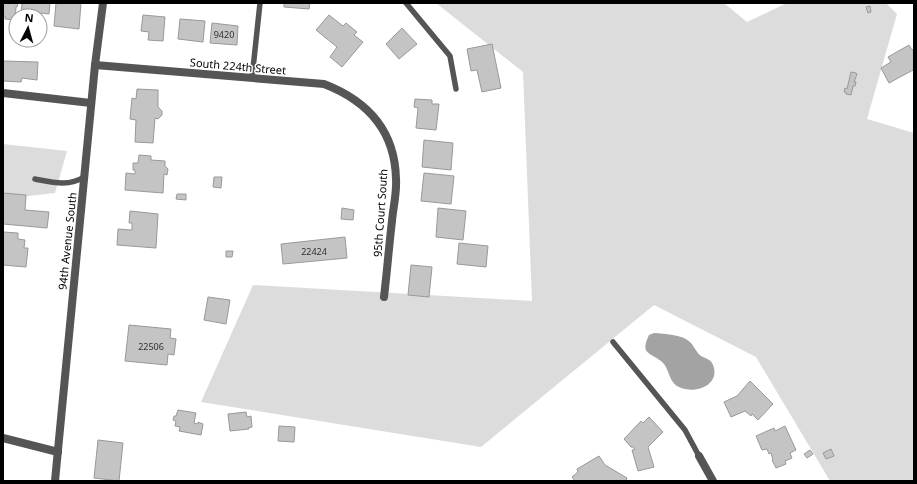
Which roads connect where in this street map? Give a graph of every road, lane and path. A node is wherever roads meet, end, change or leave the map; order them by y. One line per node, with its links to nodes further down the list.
1 (103, 3): 4 (street, 94th Avenue South)
2 (260, 3): 5 (lane)
3 (406, 3): 6 (lane)
4 (95, 64): 5 (street, South 224th Street); 8 (street, 94th Avenue South)
5 (252, 78): 9 (street, South 224th Street)
6 (456, 89)
7 (3, 93): 8 (street)
8 (91, 103): 10 (street, 94th Avenue South)
9 (372, 113): 12 (street, 95th Court South)
10 (84, 177): 11 (lane); 15 (street, 94th Avenue South)
11 (35, 180)
12 (384, 297)
13 (613, 342): 16 (lane)
14 (3, 438): 15 (street)
15 (58, 452): 17 (street, 94th Avenue South)
16 (699, 456): 18 (street)
17 (55, 481)
18 (713, 481)

